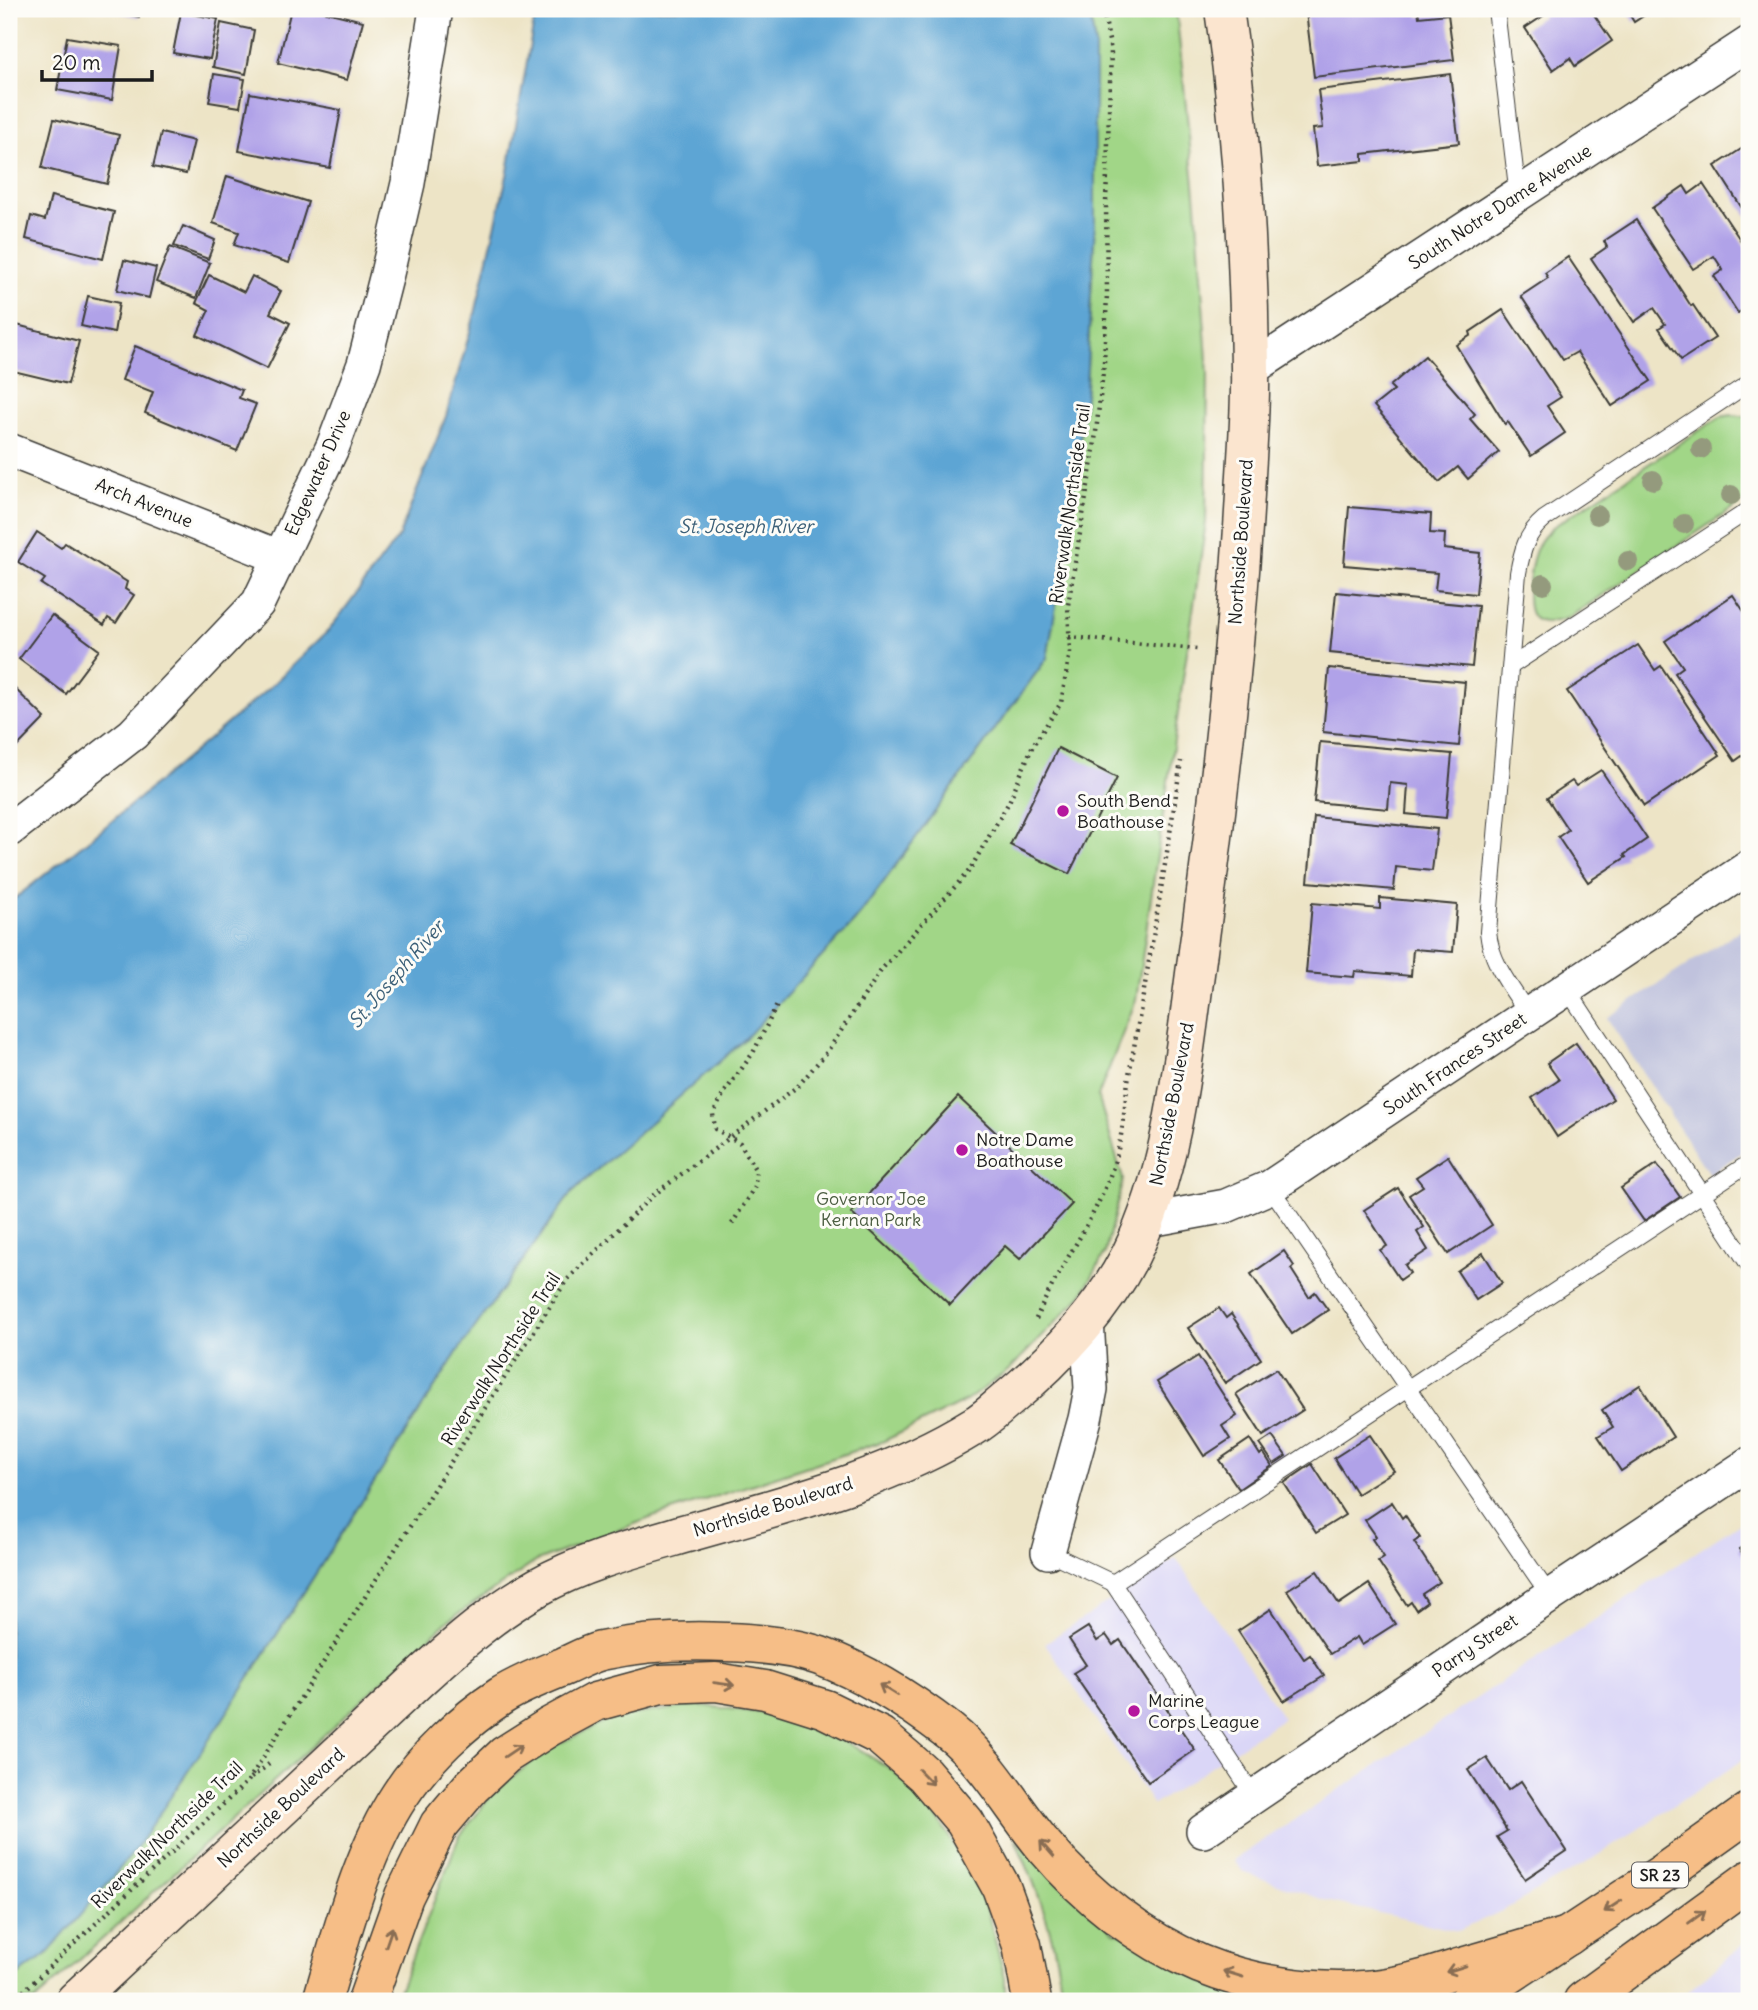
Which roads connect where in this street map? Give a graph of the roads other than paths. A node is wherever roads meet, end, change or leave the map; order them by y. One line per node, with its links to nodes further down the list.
1 (436, 9): 10 (street, Edgewater Drive)
2 (1224, 9): 6 (street, Northside Boulevard)
3 (1496, 9): 5 (lane)
4 (1749, 43): 5 (street, South Notre Dame Avenue)
5 (1518, 196): 6 (street, South Notre Dame Avenue)
6 (1250, 370): 19 (street, Northside Boulevard)
7 (1749, 383): 11 (lane)
8 (9, 450): 10 (street, Arch Avenue)
9 (1749, 510): 11 (lane)
10 (280, 557): 12 (street, Edgewater Drive)
11 (1511, 666): 15 (lane)
12 (9, 830)
13 (1749, 867): 14 (street, South Frances Street)
14 (1567, 989): 15 (street, South Frances Street); 18 (lane)
15 (1529, 1015): 17 (street, South Frances Street)
16 (1749, 1163): 18 (lane)
17 (1270, 1187): 19 (street, South Frances Street); 22 (lane)
18 (1703, 1193): 20 (lane); 22 (lane)
19 (1144, 1221): 21 (street, Northside Boulevard)
20 (1749, 1265)
21 (1087, 1320): 24 (street); 32 (street, Northside Boulevard)
22 (1408, 1389): 25 (lane); 26 (lane)
23 (1749, 1464): 26 (street, Parry Street)
24 (1048, 1552): 25 (lane)
25 (1113, 1583): 27 (lane)
26 (1550, 1596): 27 (street, Parry Street)
27 (1254, 1796): 29 (street, Parry Street)
28 (1749, 1812): 31 (main road, SR 23, one-way to 31)
29 (1203, 1831)
30 (1749, 1880): 37 (main road, one-way to 30)
31 (1568, 1936): 33 (main road, one-way to 33); 36 (main road, SR 23)
32 (75, 2001)
33 (322, 2001)
34 (367, 2001): 35 (main road, one-way to 35)
35 (1032, 2001)
36 (1469, 2001)
37 (1583, 2001)

